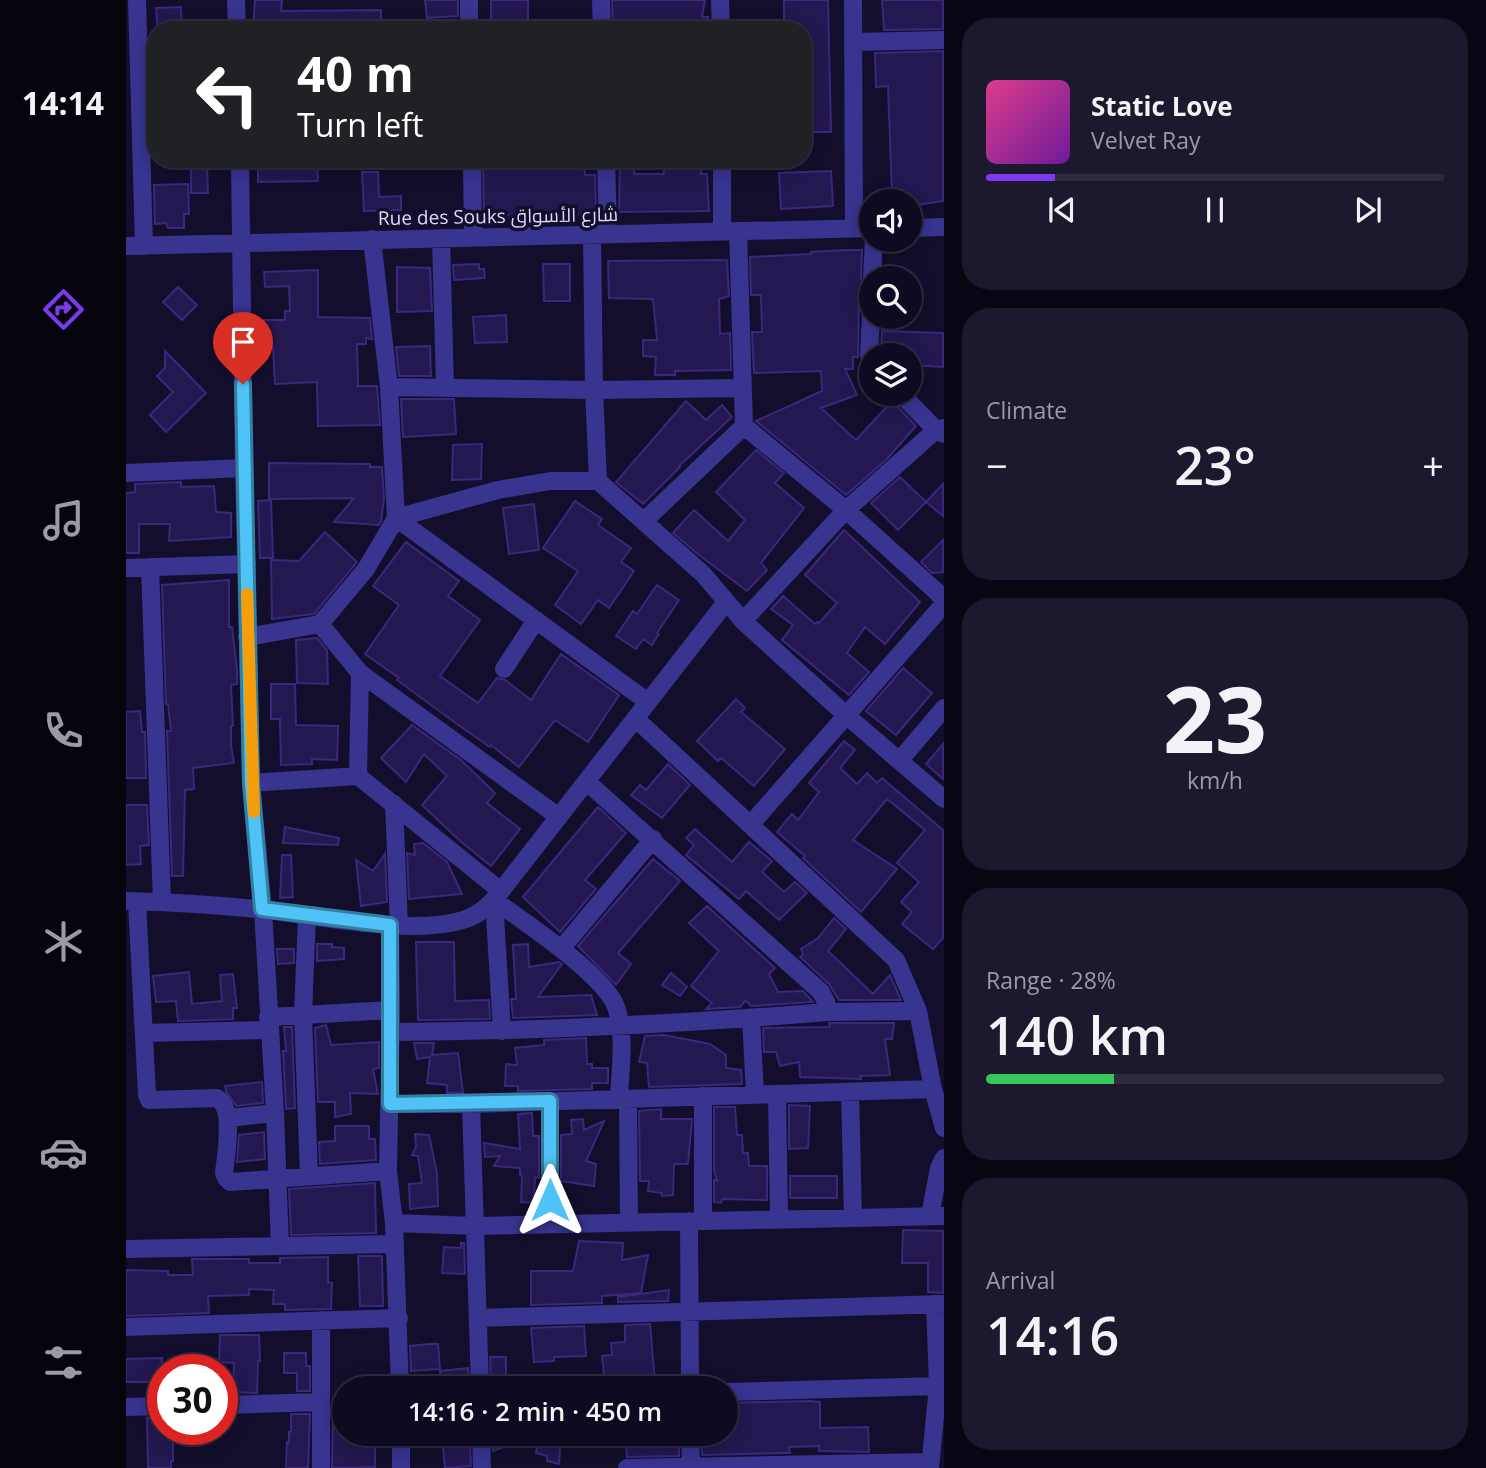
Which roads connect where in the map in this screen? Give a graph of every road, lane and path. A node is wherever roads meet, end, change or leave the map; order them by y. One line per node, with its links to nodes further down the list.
1 (137, 0): 27 (street)
2 (236, 0): 7 (street)
3 (469, 0): 8 (street)
4 (601, 0): 9 (street)
5 (720, 0): 10 (street)
6 (853, 0): 12 (street)
7 (237, 21)
8 (470, 21)
9 (602, 21)
10 (721, 21)
11 (943, 40): 12 (street)
12 (853, 42): 17 (street)
13 (240, 168): 26 (street)
14 (472, 168): 24 (street)
15 (605, 168): 22 (street)
16 (723, 168): 21 (street)
17 (861, 189)
18 (943, 227): 20 (street)
19 (859, 228): 21 (street, Rue des Souks شارع الأسواق)
20 (922, 228)
21 (730, 231): 22 (street, Rue des Souks شارع الأسواق); 30 (street)
22 (600, 235): 24 (street, Rue des Souks شارع الأسواق); 31 (street)
23 (441, 238): 24 (street, Rue des Souks شارع الأسواق); 25 (street, Rue des Souks شارع الأسواق); 29 (street)
24 (473, 238)
25 (372, 239): 26 (street, Rue des Souks شارع الأسواق); 28 (street)
26 (241, 244): 27 (street, Rue des Souks شارع الأسواق); 35 (street)
27 (135, 246)
28 (389, 387): 29 (street); 39 (street)
29 (445, 388): 31 (street)
30 (742, 388): 31 (street); 33 (street)
31 (594, 390): 37 (street)
32 (914, 406): 34 (street)
33 (744, 426): 38 (street); 40 (street)
34 (941, 431): 38 (street)
35 (244, 468): 36 (street); 41 (street)
36 (126, 473)
37 (598, 481): 39 (street); 40 (street)
38 (846, 510): 45 (street); 47 (street)
39 (396, 518): 46 (street); 48 (street)
40 (644, 521): 44 (street)
41 (247, 564): 42 (street); 49 (street)
42 (150, 567): 43 (street); 67 (street)
43 (126, 568)
44 (726, 602): 47 (street); 52 (street)
45 (943, 602): 54 (street)
46 (536, 620): 50 (street); 52 (street)
47 (743, 621): 54 (street)
48 (320, 624): 49 (street); 51 (street)
49 (247, 637): 59 (street)
50 (503, 669)
51 (360, 673): 57 (street); 62 (street)
52 (648, 702): 55 (street)
53 (943, 708): 56 (street)
54 (847, 716): 56 (street); 63 (street)
55 (636, 719): 58 (street); 63 (street)
56 (900, 760): 60 (street)
57 (358, 776): 59 (street); 61 (street)
58 (587, 782): 62 (street); 64 (street)
59 (251, 783): 68 (street)
60 (943, 799)
61 (394, 804): 65 (street); 70 (street)
62 (559, 817): 65 (street)
63 (751, 824): 73 (street)
64 (653, 839): 71 (street); 74 (street)
65 (498, 896): 70 (street); 71 (street); 79 (street)
66 (131, 902): 67 (street); 81 (street)
67 (162, 902): 68 (street)
68 (262, 909): 69 (street); 77 (street)
69 (307, 915): 70 (street); 75 (street)
70 (394, 925): 72 (street)
71 (561, 949): 78 (street)
72 (391, 1010): 75 (street); 80 (street)
73 (918, 1011): 74 (street); 82 (street)
74 (827, 1012): 76 (street)
75 (303, 1014): 77 (street); 96 (street)
76 (751, 1018): 78 (street); 84 (street)
77 (268, 1023): 81 (street); 91 (street)
78 (621, 1027): 79 (street); 87 (street)
79 (502, 1031): 80 (street)
80 (391, 1032): 89 (street)
81 (145, 1033): 92 (street)
82 (933, 1089): 83 (street); 93 (street)
83 (850, 1092): 85 (street); 99 (street)
84 (755, 1094): 85 (street); 86 (street)
85 (777, 1094): 100 (street)
86 (704, 1096): 87 (street); 101 (street)
87 (623, 1099): 88 (street); 103 (street)
88 (550, 1101): 90 (street); 104 (street)
89 (390, 1104): 90 (street); 95 (street)
90 (471, 1104): 105 (street)
91 (275, 1113): 92 (street); 97 (street)
92 (228, 1118): 97 (street)
93 (943, 1128)
94 (943, 1157): 98 (street)
95 (388, 1171): 96 (street); 102 (street)
96 (309, 1175): 97 (street)
97 (278, 1178): 107 (street)
98 (937, 1216): 99 (street)
99 (853, 1218): 100 (street)
100 (779, 1219): 101 (street)
101 (696, 1221): 103 (street); 110 (street)
102 (394, 1223): 105 (street); 106 (street)
103 (629, 1223): 104 (street)
104 (550, 1224): 105 (street)
105 (475, 1226): 112 (street)
106 (394, 1244): 107 (street); 111 (street)
107 (280, 1246): 108 (street)
108 (126, 1249)
109 (939, 1304): 110 (street); 118 (street)
110 (689, 1311): 112 (street); 117 (street)
111 (399, 1318): 113 (street); 115 (street)
112 (478, 1318): 116 (street)
113 (321, 1321): 114 (street); 120 (street)
114 (126, 1327)
115 (400, 1376)
116 (480, 1376)
117 (690, 1376)
118 (938, 1386): 119 (street); 127 (street)
119 (738, 1392)
120 (321, 1402): 121 (street); 130 (street)
121 (238, 1405)
122 (147, 1406): 123 (street)
123 (126, 1407)
124 (401, 1446): 131 (street)
125 (481, 1446): 132 (street)
126 (688, 1446): 128 (street)
127 (930, 1465): 129 (street)
128 (685, 1466): 129 (street); 133 (street)
129 (727, 1466)
130 (321, 1468)
131 (401, 1468)
132 (482, 1468)
133 (627, 1468)

